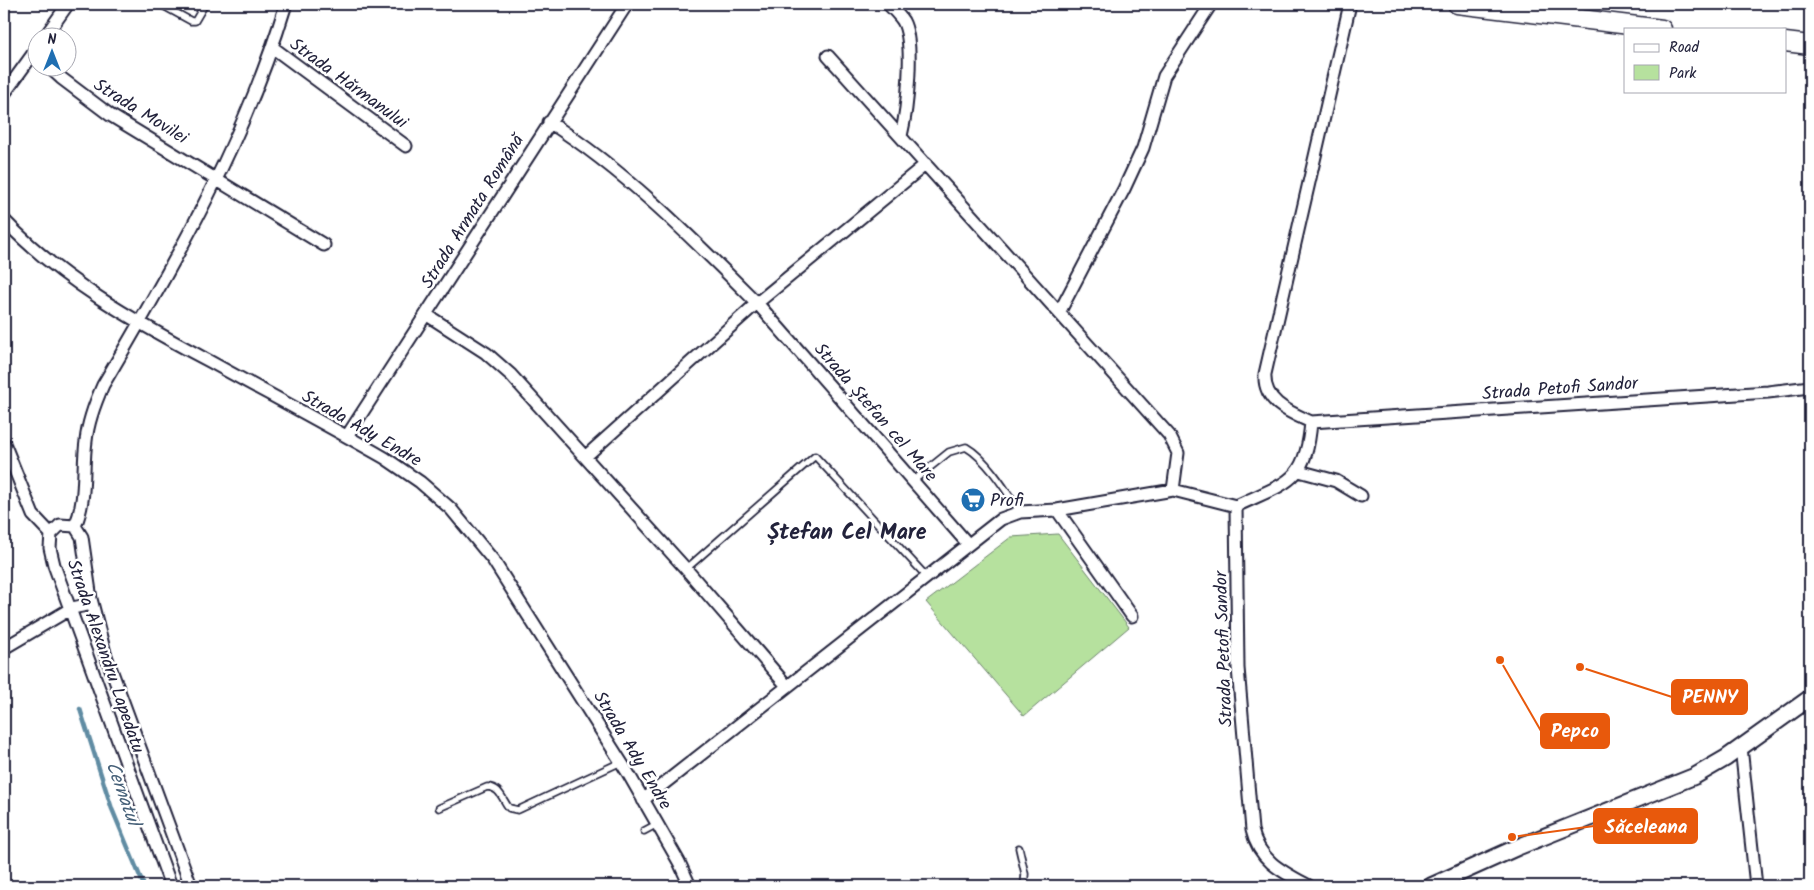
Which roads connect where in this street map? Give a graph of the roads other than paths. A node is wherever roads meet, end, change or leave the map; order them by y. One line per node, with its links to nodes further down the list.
1 (68, 4): 10 (street)
2 (160, 4): 3 (lane)
3 (205, 4)
4 (286, 4): 14 (street, Strada Hărmanului)
5 (627, 4): 19 (street, Strada Armata Română)
6 (888, 4): 20 (street)
7 (1211, 4): 27 (street)
8 (1350, 4): 31 (street, Strada Petofi Sandor)
9 (1458, 4): 11 (main road)
10 (51, 28)
11 (1654, 28)
12 (1786, 42): 13 (main road)
13 (1810, 45)
14 (272, 47): 21 (street, Strada Hărmanului); 23 (street, Strada Hărmanului)
15 (828, 56): 20 (street)
16 (28, 62): 18 (street)
17 (61, 78): 23 (street, Strada Movilei)
18 (4, 94)
19 (549, 122): 26 (street, Strada Ștefan cel Mare); 28 (street, Strada Armata Română)
20 (901, 136): 22 (street)
21 (406, 146)
22 (926, 164): 26 (street); 27 (street)
23 (217, 180): 25 (street); 29 (street, Strada Hărmanului)
24 (4, 220): 29 (street, Strada Ady Endre)
25 (324, 245)
26 (757, 303): 34 (street); 36 (street, Strada Ștefan cel Mare)
27 (1060, 311): 37 (street)
28 (427, 315): 32 (street, Strada Armata Română); 34 (street)
29 (140, 324): 32 (street, Strada Ady Endre); 42 (street, Strada Hărmanului)
30 (1810, 387): 31 (street, Strada Petofi Sandor)
31 (1311, 422): 35 (street)
32 (347, 436): 54 (street, Strada Ady Endre)
33 (4, 443): 43 (street)
34 (586, 457): 45 (street)
35 (1299, 471): 38 (street); 39 (street)
36 (913, 481): 41 (lane); 44 (street, Strada Ștefan cel Mare)
37 (1172, 490): 39 (street); 40 (street)
38 (1361, 496)
39 (1236, 506): 64 (street, Strada Petofi Sandor)
40 (1057, 510): 41 (street); 49 (street)
41 (1020, 512): 44 (street)
42 (75, 526): 43 (street); 47 (street, Strada Alexandru Lapedatu)
43 (51, 534): 48 (street, Strada Alexandru Lapedatu)
44 (968, 544): 46 (street)
45 (686, 569): 46 (lane); 51 (street)
46 (927, 577): 51 (street)
47 (90, 599): 48 (street); 61 (street, Strada Alexandru Lapedatu)
48 (72, 608): 50 (street); 60 (street, Strada Alexandru Lapedatu)
49 (1132, 616)
50 (4, 648)
51 (787, 686): 55 (street)
52 (1810, 698): 53 (main road)
53 (1741, 747): 65 (main road); 66 (street)
54 (621, 762): 55 (street, Strada Ady Endre); 56 (lane)
55 (643, 800): 57 (street, Strada Ady Endre)
56 (439, 808)
57 (657, 824): 58 (lane); 62 (street, Strada Ady Endre)
58 (644, 832)
59 (1019, 848): 63 (lane)
60 (172, 886)
61 (191, 886)
62 (690, 886)
63 (1024, 886)
64 (1309, 886)
65 (1431, 886)
66 (1756, 886)

